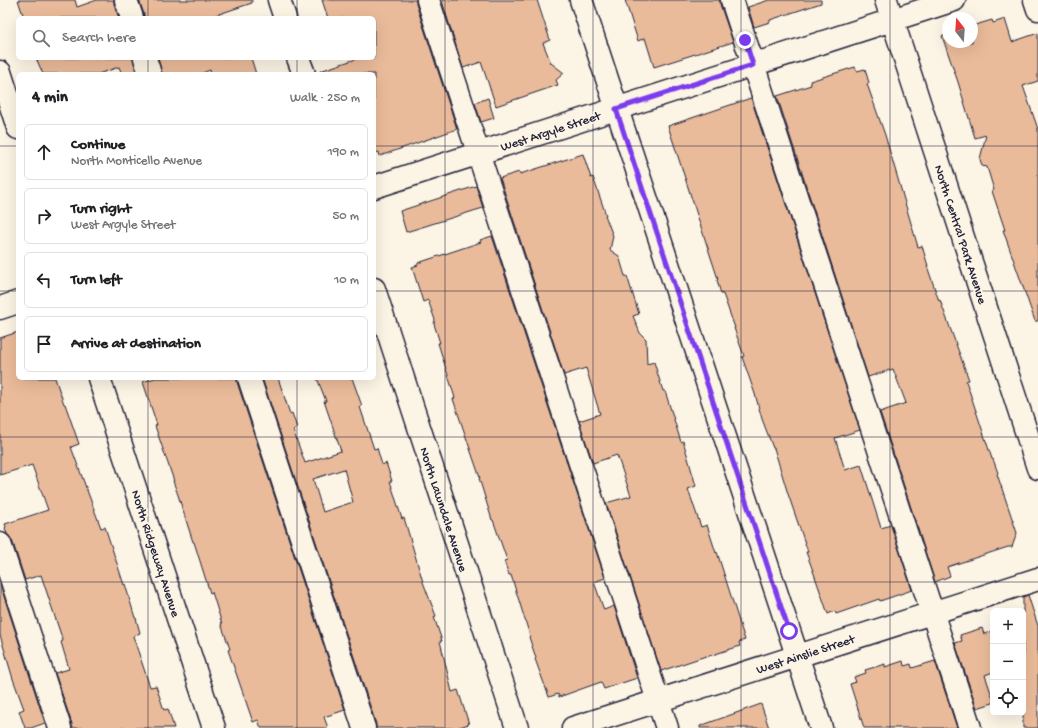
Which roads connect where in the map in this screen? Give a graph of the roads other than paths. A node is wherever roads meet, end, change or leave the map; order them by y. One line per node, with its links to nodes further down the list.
1 (126, 0): 10 (street)
2 (279, 0): 11 (street)
3 (428, 0): 20 (street)
4 (581, 0): 18 (street)
5 (732, 0): 14 (street)
6 (954, 0): 9 (street, West Argyle Street)
7 (1035, 0): 8 (street)
8 (1038, 8)
9 (889, 10): 14 (street, West Argyle Street); 27 (street, North Central Park Avenue)
10 (131, 16)
11 (284, 16)
12 (146, 60): 16 (street)
13 (299, 60): 17 (street)
14 (753, 65): 18 (street, West Argyle Street); 30 (street)
15 (0, 72): 19 (street)
16 (149, 72)
17 (303, 72)
18 (616, 109): 20 (street, West Argyle Street); 31 (street)
19 (16, 122)
20 (479, 153): 21 (street, West Argyle Street); 32 (street)
21 (376, 186)
22 (376, 295): 36 (street, North Lawndale Avenue)
23 (16, 303): 24 (street)
24 (0, 308)
25 (100, 380): 34 (street, North Ridgeway Avenue)
26 (250, 380): 35 (street)
27 (1038, 468)
28 (0, 544): 33 (street)
29 (1038, 579): 30 (street, West Ainslie Street)
30 (932, 613): 31 (street, West Ainslie Street); 40 (street)
31 (797, 656): 32 (street, West Ainslie Street); 39 (street)
32 (658, 701): 37 (street, West Ainslie Street); 38 (street)
33 (60, 728)
34 (214, 728)
35 (364, 728)
36 (517, 728)
37 (573, 728)
38 (667, 728)
39 (821, 728)
40 (970, 728)

